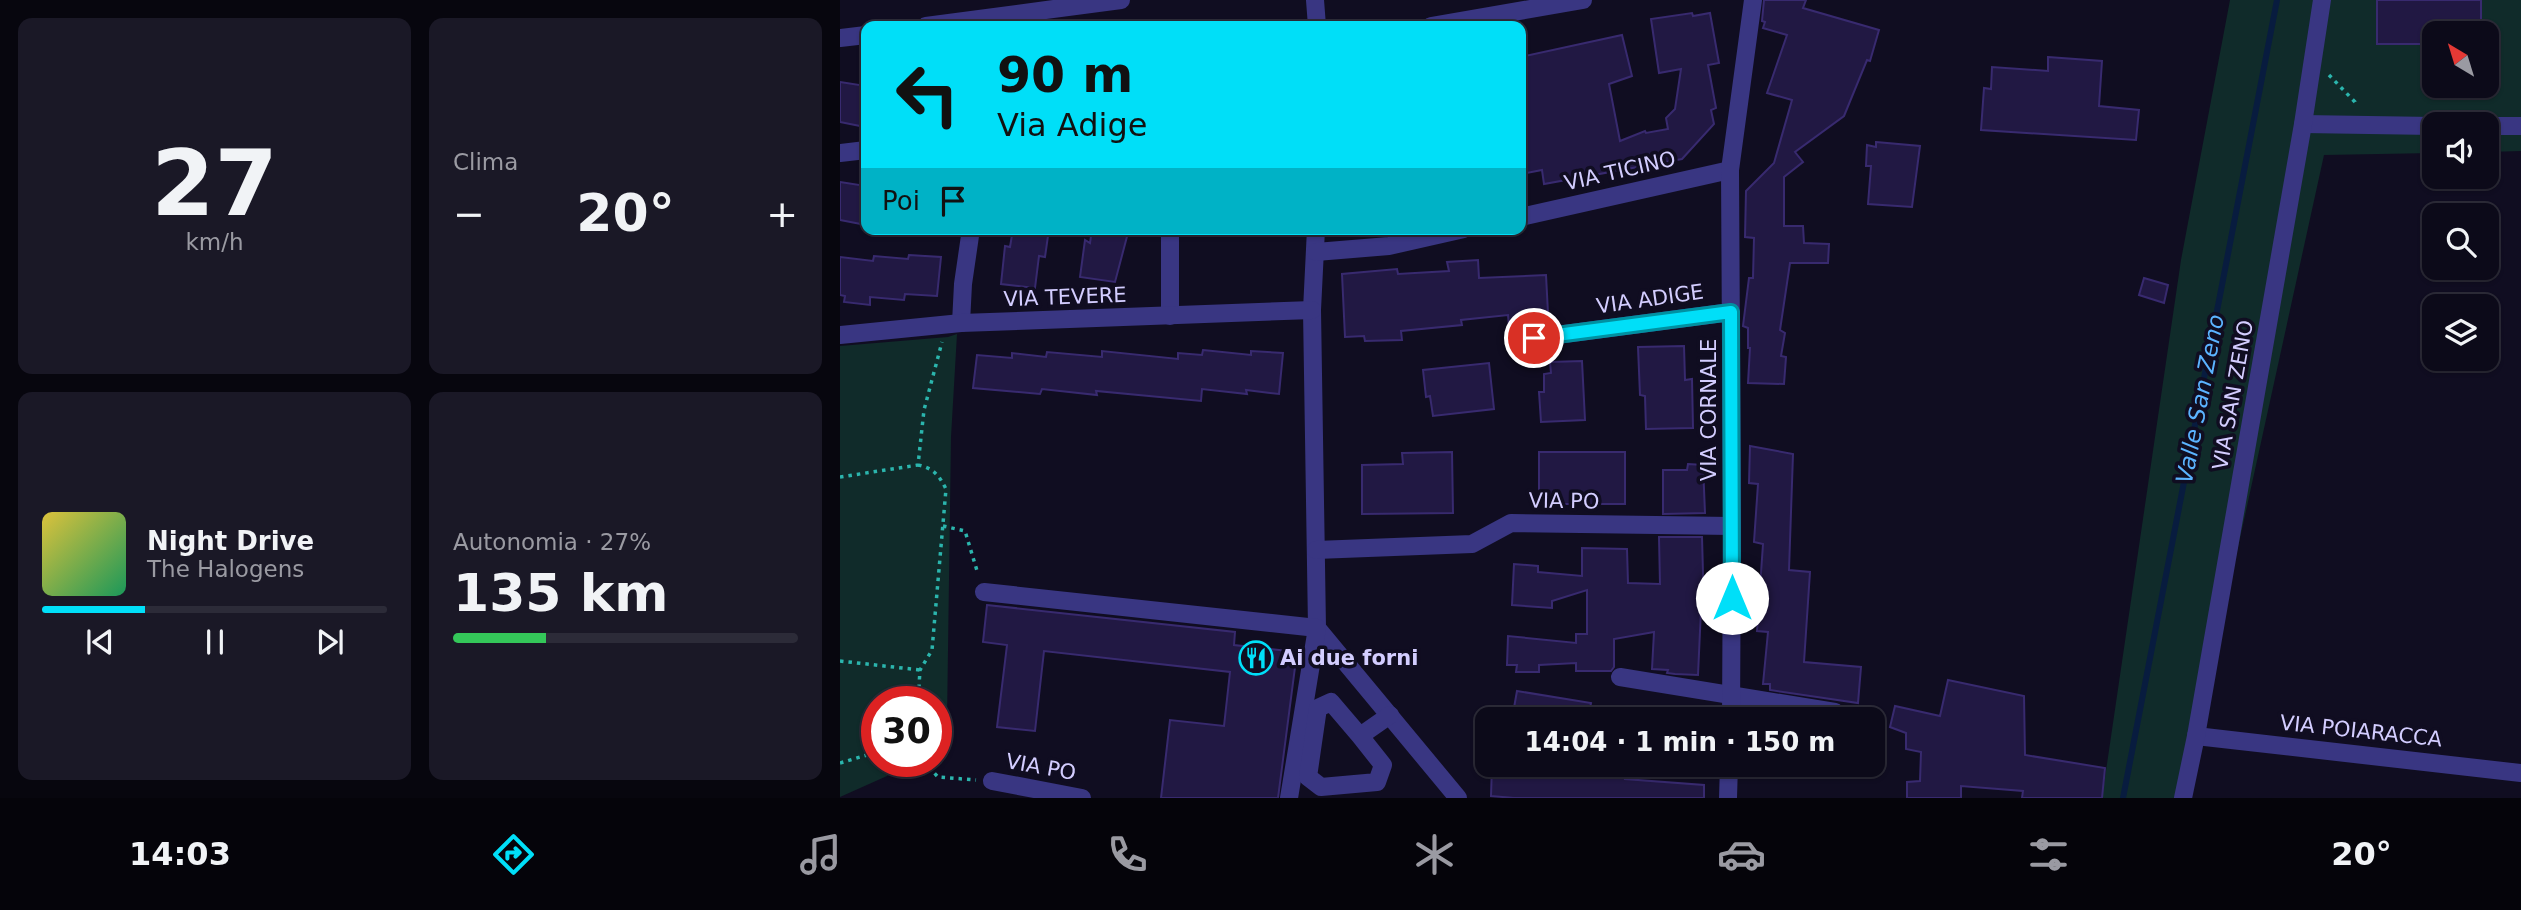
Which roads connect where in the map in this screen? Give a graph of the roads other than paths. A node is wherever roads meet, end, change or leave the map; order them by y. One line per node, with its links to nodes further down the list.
1 (1121, 0): 6 (street)
2 (1315, 0): 7 (street)
3 (1583, 0): 8 (street)
4 (1754, 0): 17 (street, VIA CORNALE)
5 (2322, 0): 11 (street, VIA SAN ZENO)
6 (964, 21)
7 (1317, 21)
8 (1461, 21)
9 (861, 35): 10 (street)
10 (840, 38)
11 (2303, 124): 12 (street); 40 (street, VIA SAN ZENO)
12 (2422, 126)
13 (2499, 126): 14 (street)
14 (2521, 126)
15 (861, 151): 16 (street)
16 (840, 153)
17 (1730, 170): 18 (street, VIA TICINO); 25 (street, VIA CORNALE)
18 (1526, 216)
19 (970, 235): 27 (street)
20 (1170, 235): 26 (street)
21 (1316, 235): 23 (street)
22 (1438, 235): 23 (street)
23 (1316, 252): 24 (street)
24 (1312, 310): 26 (street, VIA TEVERE); 31 (street)
25 (1731, 312): 29 (street, VIA ADIGE); 30 (street, VIA CORNALE)
26 (1170, 316): 27 (street, VIA TEVERE)
27 (952, 324): 28 (street, VIA TEVERE)
28 (840, 335)
29 (1534, 338)
30 (1732, 526): 31 (street, VIA PO); 35 (street, VIA CORNALE)
31 (1316, 550): 33 (street)
32 (984, 593): 33 (street)
33 (1317, 628): 38 (street); 46 (street)
34 (1620, 677): 35 (street)
35 (1731, 696): 36 (street, VIA CORNALE); 37 (street)
36 (1731, 707)
37 (1803, 707)
38 (1390, 715): 39 (street); 47 (street)
39 (1360, 736): 44 (street); 44 (street)
40 (2196, 736): 41 (street, VIA POIARACCA); 49 (street, VIA SAN ZENO)
41 (2521, 773)
42 (1729, 777): 48 (street)
43 (992, 781): 45 (street, VIA PO)
44 (1316, 792)
45 (1082, 798)
46 (1289, 798)
47 (1458, 798)
48 (1728, 798)
49 (2183, 798)

